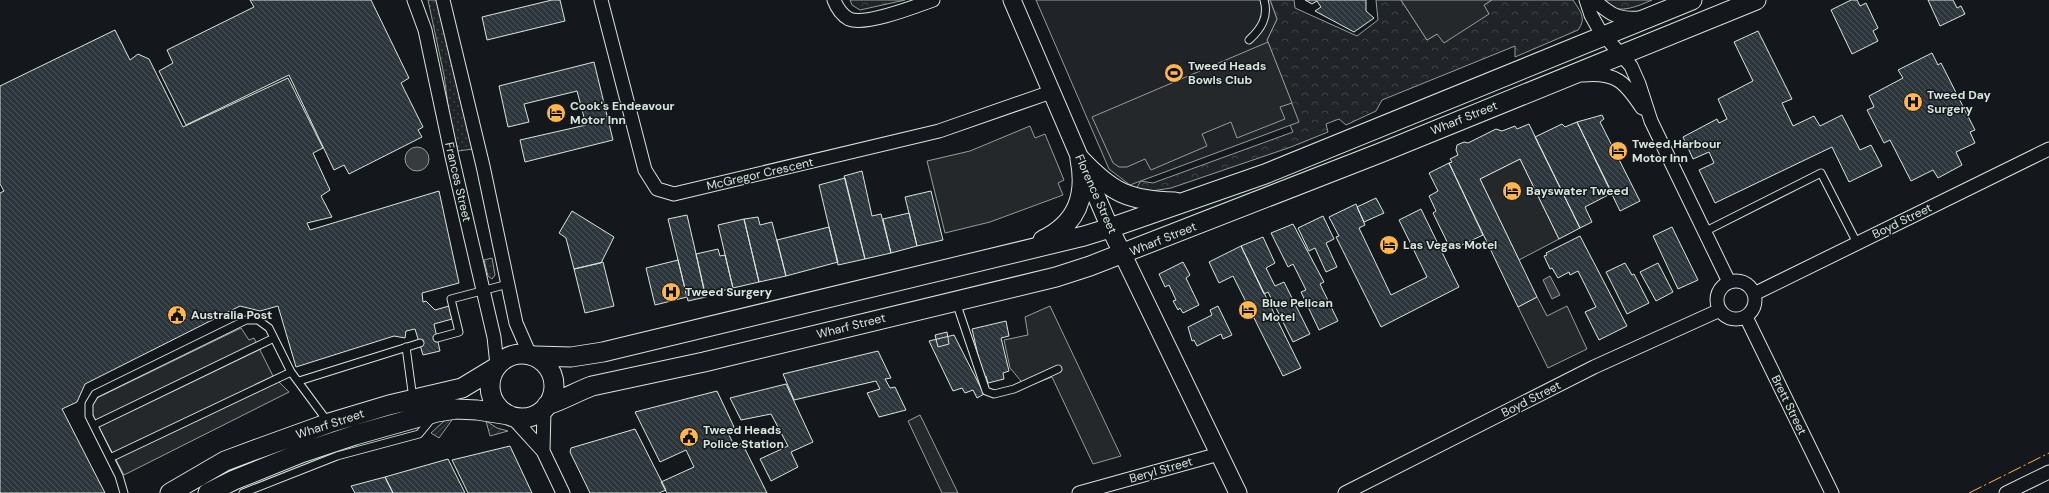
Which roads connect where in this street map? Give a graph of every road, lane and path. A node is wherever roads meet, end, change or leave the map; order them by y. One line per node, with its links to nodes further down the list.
1 (414, 0): 29 (street, Frances Street)
2 (443, 0): 28 (street)
3 (601, 0): 17 (street, McGregor Crescent)
4 (834, 0): 5 (street)
5 (933, 0)
6 (1012, 0): 17 (street, Florence Street)
7 (1264, 0): 14 (lane)
8 (1586, 0): 13 (street)
9 (1594, 0): 12 (street)
10 (1692, 0): 12 (main road, Wharf Street)
11 (1756, 0): 15 (main road, Wharf Street)
12 (1653, 16): 13 (main road, Wharf Street)
13 (1605, 35): 15 (street); 21 (main road, Wharf Street)
14 (1248, 40)
15 (1622, 54): 16 (main road, Wharf Street); 18 (street)
16 (1567, 76): 18 (street); 26 (main road, Wharf Street)
17 (1051, 92): 20 (street, Florence Street)
18 (1651, 121): 23 (street)
19 (2049, 149): 24 (street, Boyd Street)
20 (1080, 159): 21 (main road); 22 (street, Florence Street); 25 (main road)
21 (1185, 202): 22 (main road, Wharf Street)
22 (1110, 228): 25 (main road, Wharf Street); 26 (street, Florence Street)
23 (1704, 232): 24 (lane); 27 (street)
24 (1857, 243): 30 (street, Boyd Street)
25 (1026, 249): 38 (main road, Wharf Street)
26 (1123, 254): 31 (main road, Wharf Street); 50 (street, Florence Street)
27 (1729, 282): 30 (street); 32 (street)
28 (508, 284): 29 (lane); 38 (street)
29 (483, 291): 35 (lane); 39 (street, Frances Street)
30 (1754, 294): 33 (street)
31 (956, 301): 40 (lane); 44 (main road, Wharf Street)
32 (1720, 310): 33 (street); 60 (street, Boyd Street)
33 (1746, 317): 61 (street, Brett Street)
34 (274, 338): 41 (lane); 48 (lane); 48 (lane)
35 (437, 338)
36 (420, 343): 37 (lane)
37 (406, 347): 42 (lane); 43 (lane)
38 (532, 356): 39 (main road); 44 (main road)
39 (496, 367): 43 (main road, Wharf Street); 46 (main road)
40 (1058, 369)
41 (291, 372): 42 (lane); 51 (lane)
42 (299, 381): 47 (lane)
43 (413, 399): 47 (main road, Wharf Street)
44 (545, 408): 46 (main road); 49 (street)
45 (437, 412): 46 (main road, Wharf Street); 55 (main road, Wharf Street); 56 (lane)
46 (510, 415): 49 (street)
47 (329, 424): 54 (main road, Wharf Street)
48 (94, 425): 51 (lane)
49 (542, 451): 57 (street)
50 (1219, 454): 58 (street, Beryl Street); 59 (street, Florence Street)
51 (110, 458): 53 (lane)
52 (2049, 472): 62 (street)
53 (124, 493)
54 (170, 493)
55 (208, 493)
56 (243, 493)
57 (562, 493)
58 (1079, 493)
59 (1238, 493)
60 (1345, 493)
61 (1832, 493)
62 (2006, 493)

